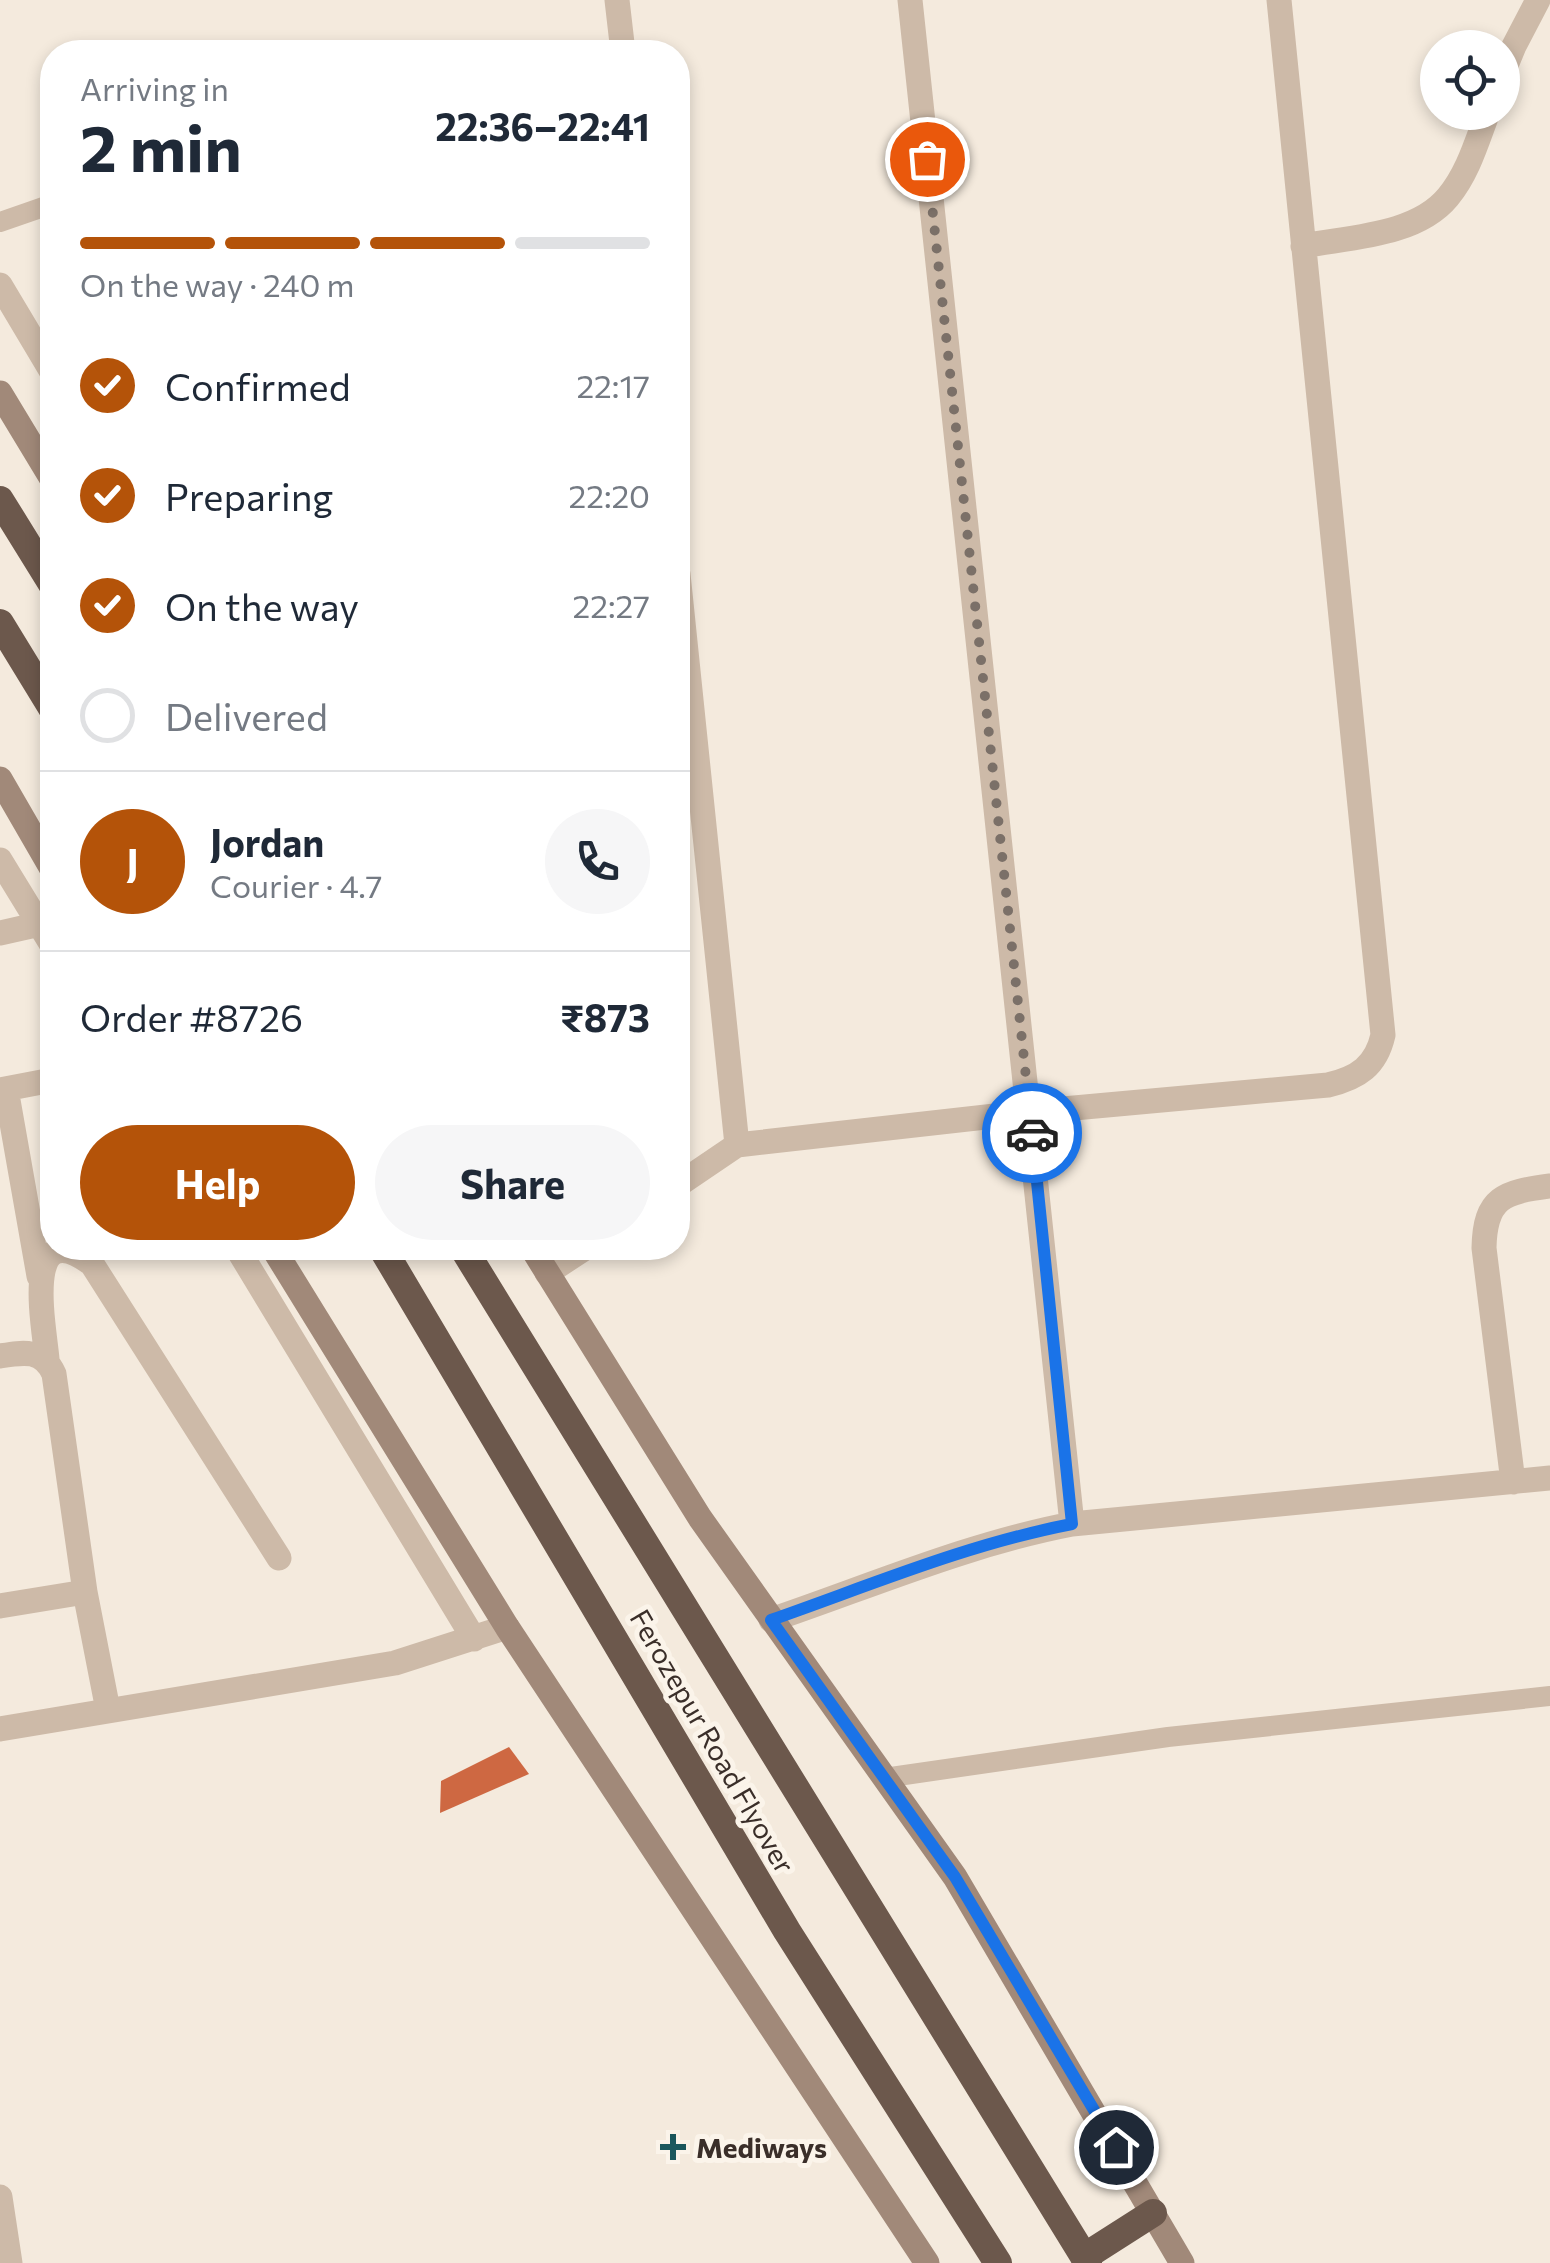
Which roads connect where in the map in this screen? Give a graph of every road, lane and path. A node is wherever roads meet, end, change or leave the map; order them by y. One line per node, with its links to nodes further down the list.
1 (618, 0): 6 (street)
2 (910, 0): 28 (street)
3 (1279, 0): 10 (street)
4 (1538, 0): 5 (street)
5 (1520, 34)
6 (622, 40)
7 (1482, 130): 10 (street)
8 (40, 208): 9 (lane)
9 (0, 222)
10 (1303, 246): 28 (street)
11 (0, 285): 12 (street)
12 (40, 352)
13 (0, 394): 14 (main road)
14 (40, 459)
15 (0, 500): 16 (highway)
16 (40, 565)
17 (0, 623): 18 (highway)
18 (40, 688)
19 (690, 690): 29 (street)
20 (0, 779): 21 (main road)
21 (40, 848)
22 (0, 860): 23 (street)
23 (40, 924)
24 (0, 934): 25 (street)
25 (40, 934)
26 (40, 1082): 27 (street)
27 (3, 1089): 41 (street)
28 (1030, 1112): 29 (street); 46 (street)
29 (737, 1145): 30 (street)
30 (690, 1177)
31 (1550, 1186): 45 (street)
32 (46, 1260): 41 (street)
33 (86, 1260): 47 (street)
34 (244, 1260): 52 (street)
35 (280, 1260): 51 (main road)
36 (389, 1260): 62 (highway, Ferozepur Road Flyover)
37 (470, 1260): 59 (highway, Ferozepur Road Flyover)
38 (539, 1260): 40 (main road)
39 (566, 1260): 40 (street)
40 (547, 1273): 50 (main road)
41 (39, 1276): 43 (street)
42 (0, 1356): 43 (street)
43 (47, 1359): 48 (street)
44 (1550, 1478): 45 (street)
45 (1512, 1482): 46 (street)
46 (1072, 1524): 50 (street)
47 (279, 1558)
48 (85, 1592): 49 (street); 54 (street)
49 (0, 1606)
50 (771, 1620): 56 (main road)
51 (508, 1627): 52 (street); 61 (main road)
52 (474, 1640): 54 (street)
53 (1550, 1696): 56 (lane)
54 (108, 1710): 55 (street)
55 (0, 1729)
56 (884, 1778): 58 (main road)
57 (0, 2197): 60 (street)
58 (1154, 2213): 59 (highway); 63 (main road)
59 (1086, 2260)
60 (10, 2263)
61 (927, 2263)
62 (998, 2263)
63 (1182, 2263)

